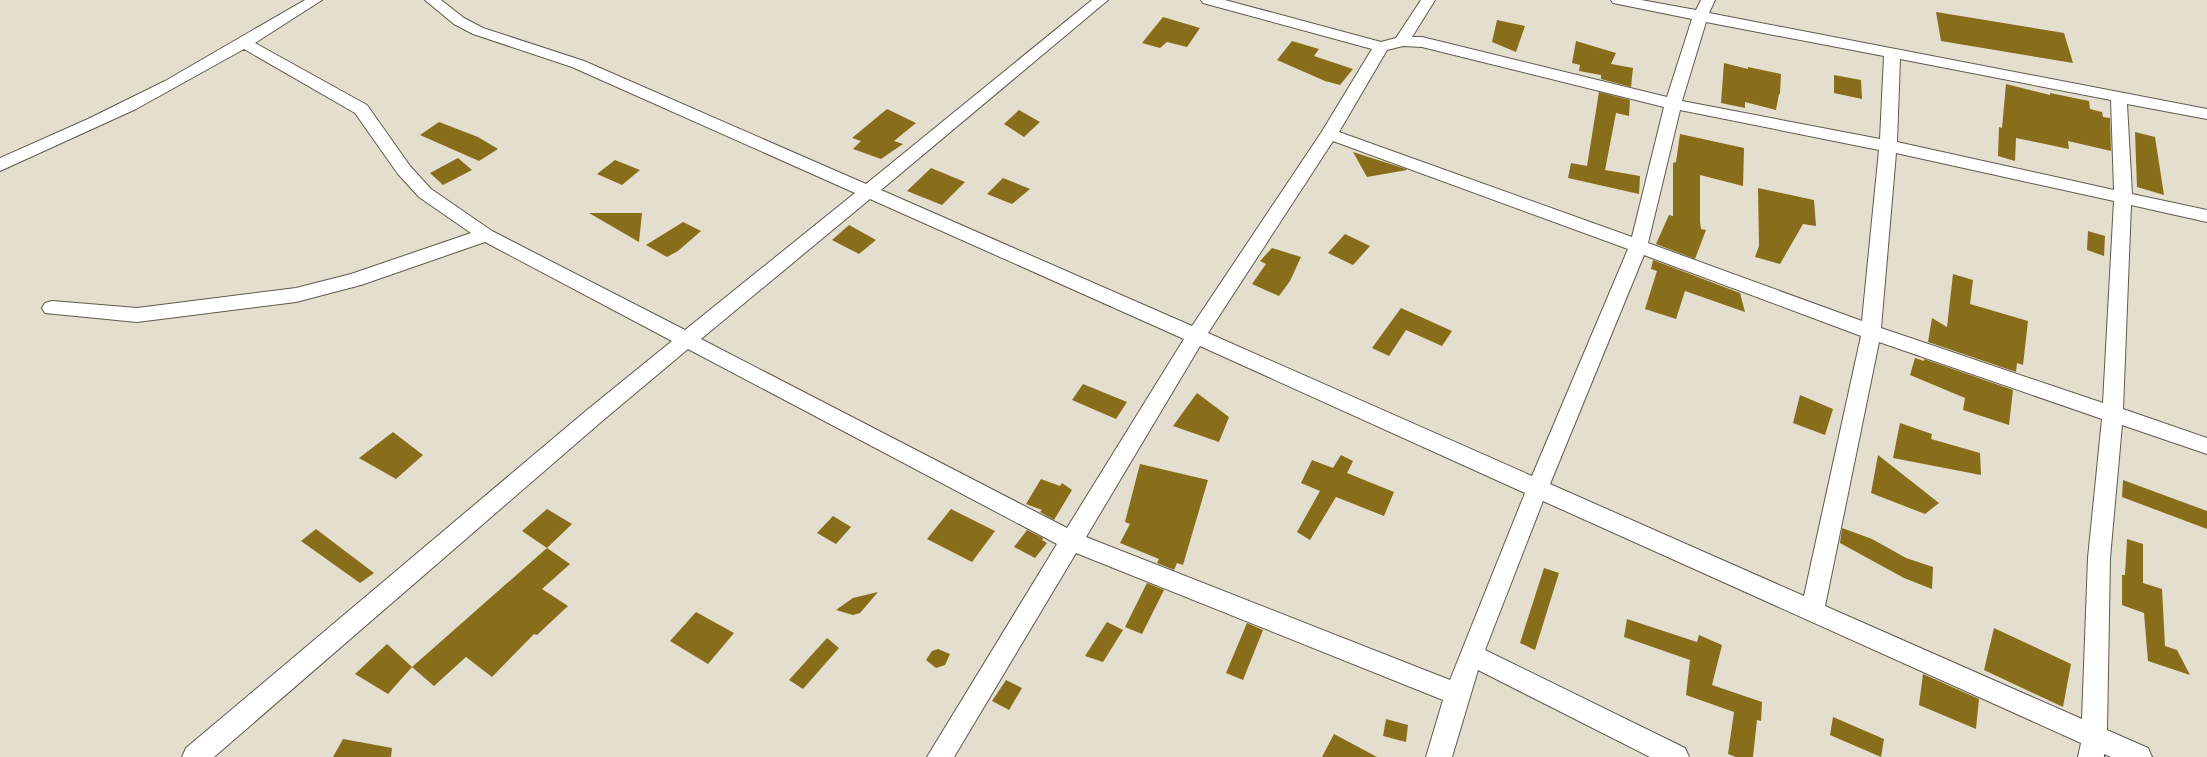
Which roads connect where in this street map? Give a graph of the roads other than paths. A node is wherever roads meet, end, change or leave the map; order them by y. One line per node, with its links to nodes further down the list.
1 (315, 0): 9 (street)
2 (432, 0): 18 (street)
3 (1101, 0): 18 (street)
4 (1208, 0): 10 (street)
5 (1428, 0): 8 (street)
6 (1618, 0): 7 (street)
7 (1704, 9): 11 (street); 13 (street)
8 (1402, 41): 10 (street); 13 (street)
9 (245, 43): 17 (street); 21 (street)
10 (1381, 47): 15 (street)
11 (1892, 54): 12 (street); 16 (street)
12 (2119, 97): 14 (street); 19 (street)
13 (1673, 104): 16 (street); 22 (street)
14 (2207, 114)
15 (1329, 134): 22 (street); 25 (street)
16 (1888, 146): 19 (street); 24 (street)
17 (0, 166)
18 (868, 192): 25 (street); 26 (street)
19 (2123, 197): 20 (street); 27 (street)
20 (2207, 216)
21 (486, 235): 23 (street); 26 (street)
22 (1638, 248): 24 (street); 29 (street)
23 (52, 308)
24 (1871, 332): 27 (street); 31 (street)
25 (1196, 336): 29 (street); 30 (street)
26 (686, 341): 30 (street); 35 (street)
27 (2113, 413): 28 (street); 34 (street)
28 (2207, 446)
29 (1537, 489): 31 (street); 32 (street)
30 (1072, 541): 33 (street); 36 (street)
31 (1812, 612): 34 (street)
32 (1471, 654): 33 (street); 38 (street)
33 (1457, 694): 37 (street)
34 (2092, 748): 39 (street)
35 (195, 757)
36 (940, 757)
37 (1439, 757)
38 (1676, 757)
39 (2139, 757)

